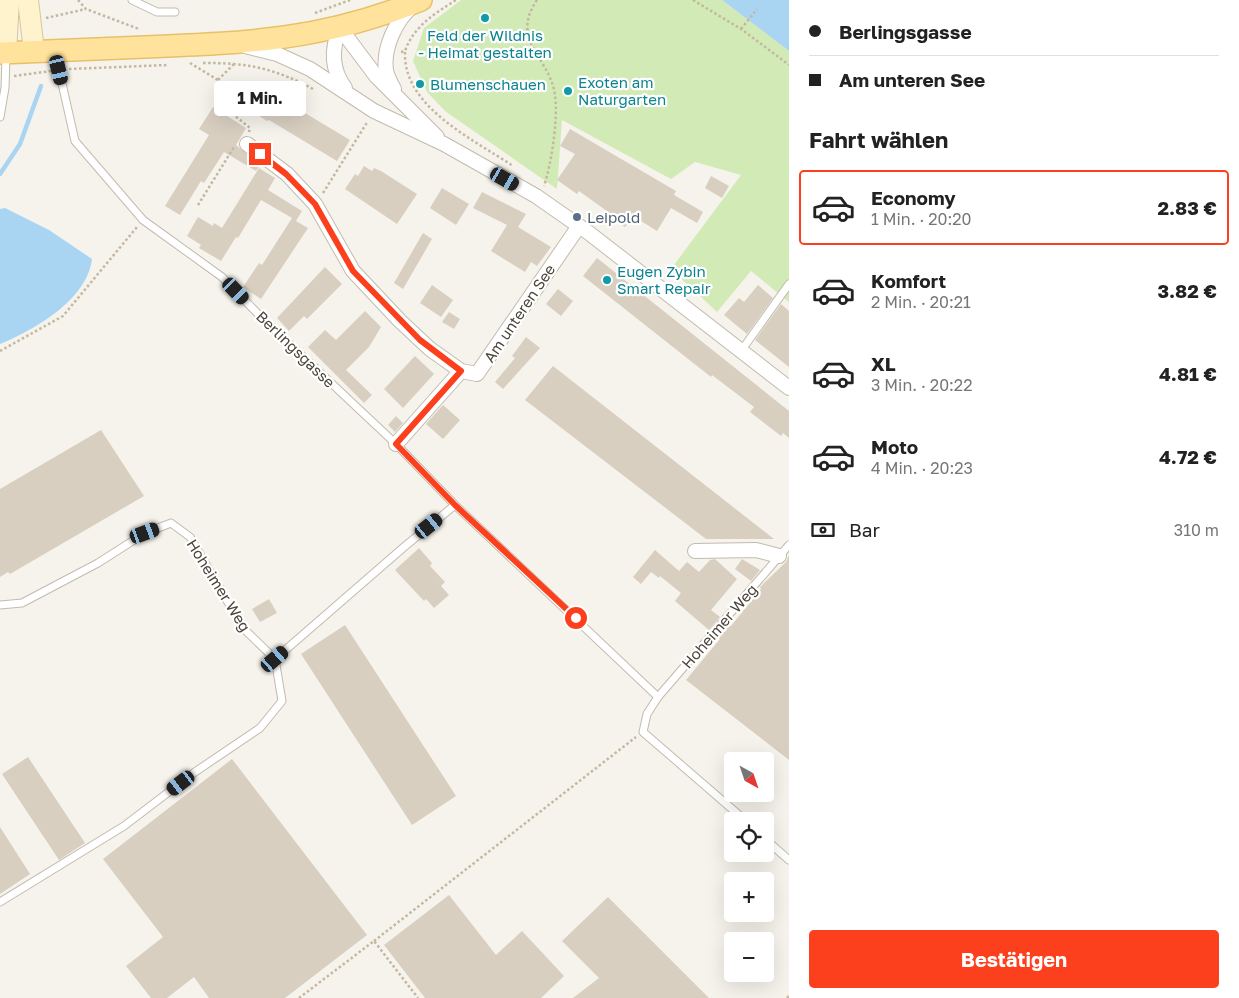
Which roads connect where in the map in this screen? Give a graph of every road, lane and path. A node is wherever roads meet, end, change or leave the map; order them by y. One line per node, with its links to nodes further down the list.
1 (9, 0): 19 (main road)
2 (28, 0): 18 (main road)
3 (78, 0): 14 (path)
4 (132, 0): 11 (lane)
5 (350, 0): 9 (path)
6 (421, 0): 13 (main road); 25 (street)
7 (537, 0): 31 (path)
8 (693, 0): 15 (path)
9 (340, 1): 12 (path)
10 (757, 9): 15 (path)
11 (175, 12)
12 (307, 16)
13 (340, 28): 16 (main road); 24 (street); 25 (street)
14 (140, 29)
15 (741, 29): 21 (path)
16 (234, 44): 17 (main road); 23 (path); 24 (street)
17 (175, 46): 18 (main road); 23 (path)
18 (34, 51): 19 (main road)
19 (3, 52): 27 (lane)
20 (405, 52): 30 (path)
21 (789, 65)
22 (59, 70): 34 (lane, Berlingsgasse)
23 (218, 80): 28 (path)
24 (351, 94): 26 (street)
25 (398, 96): 29 (street)
26 (374, 111): 29 (street); 32 (path)
27 (0, 117)
28 (247, 144): 32 (street); 33 (path)
29 (444, 144): 31 (street)
30 (517, 168)
31 (536, 196): 35 (street)
32 (315, 204): 39 (street)
33 (198, 205)
34 (143, 220): 37 (path); 41 (lane, Berlingsgasse)
35 (579, 226): 38 (street); 39 (street, Am unteren See)
36 (789, 284): 38 (lane)
37 (0, 351)
38 (741, 351): 40 (street)
39 (461, 371): 41 (street)
40 (789, 388)
41 (396, 444): 42 (lane, Berlingsgasse)
42 (455, 505): 46 (lane); 47 (lane, Berlingsgasse)
43 (784, 550): 44 (street, Hoheimer Weg); 47 (lane, Hoheimer Weg)
44 (694, 551)
45 (0, 605): 46 (lane, Hoheimer Weg)
46 (275, 659): 52 (lane)
47 (658, 697): 48 (lane)
48 (643, 732): 49 (lane); 53 (path)
49 (736, 812)
50 (774, 847): 51 (lane)
51 (789, 860)
52 (0, 902)
53 (374, 941): 54 (path); 55 (path)
54 (299, 998)
55 (418, 998)

